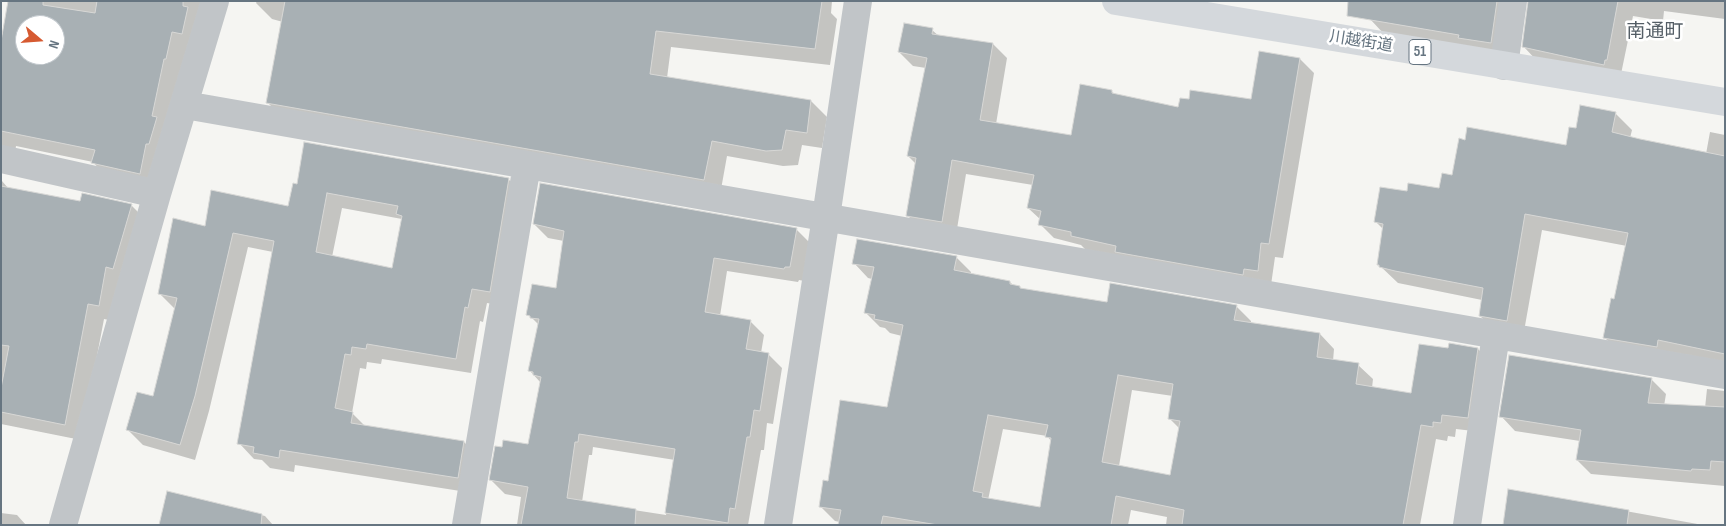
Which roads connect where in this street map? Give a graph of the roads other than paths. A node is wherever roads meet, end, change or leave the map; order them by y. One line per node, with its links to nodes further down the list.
1 (214, 1): 7 (street)
2 (858, 1): 11 (street)
3 (1116, 1): 5 (main road, 川越街道 / 51)
4 (1512, 1): 5 (street)
5 (1504, 66): 6 (main road, 川越街道 / 51)
6 (1725, 102)
7 (185, 105): 9 (street); 10 (street)
8 (1, 159): 10 (street)
9 (527, 165): 11 (street); 15 (street)
10 (157, 194): 14 (street)
11 (826, 217): 12 (street); 16 (street)
12 (1496, 335): 13 (street); 17 (street)
13 (1725, 375)
14 (63, 525)
15 (466, 525)
16 (778, 525)
17 (1467, 525)

